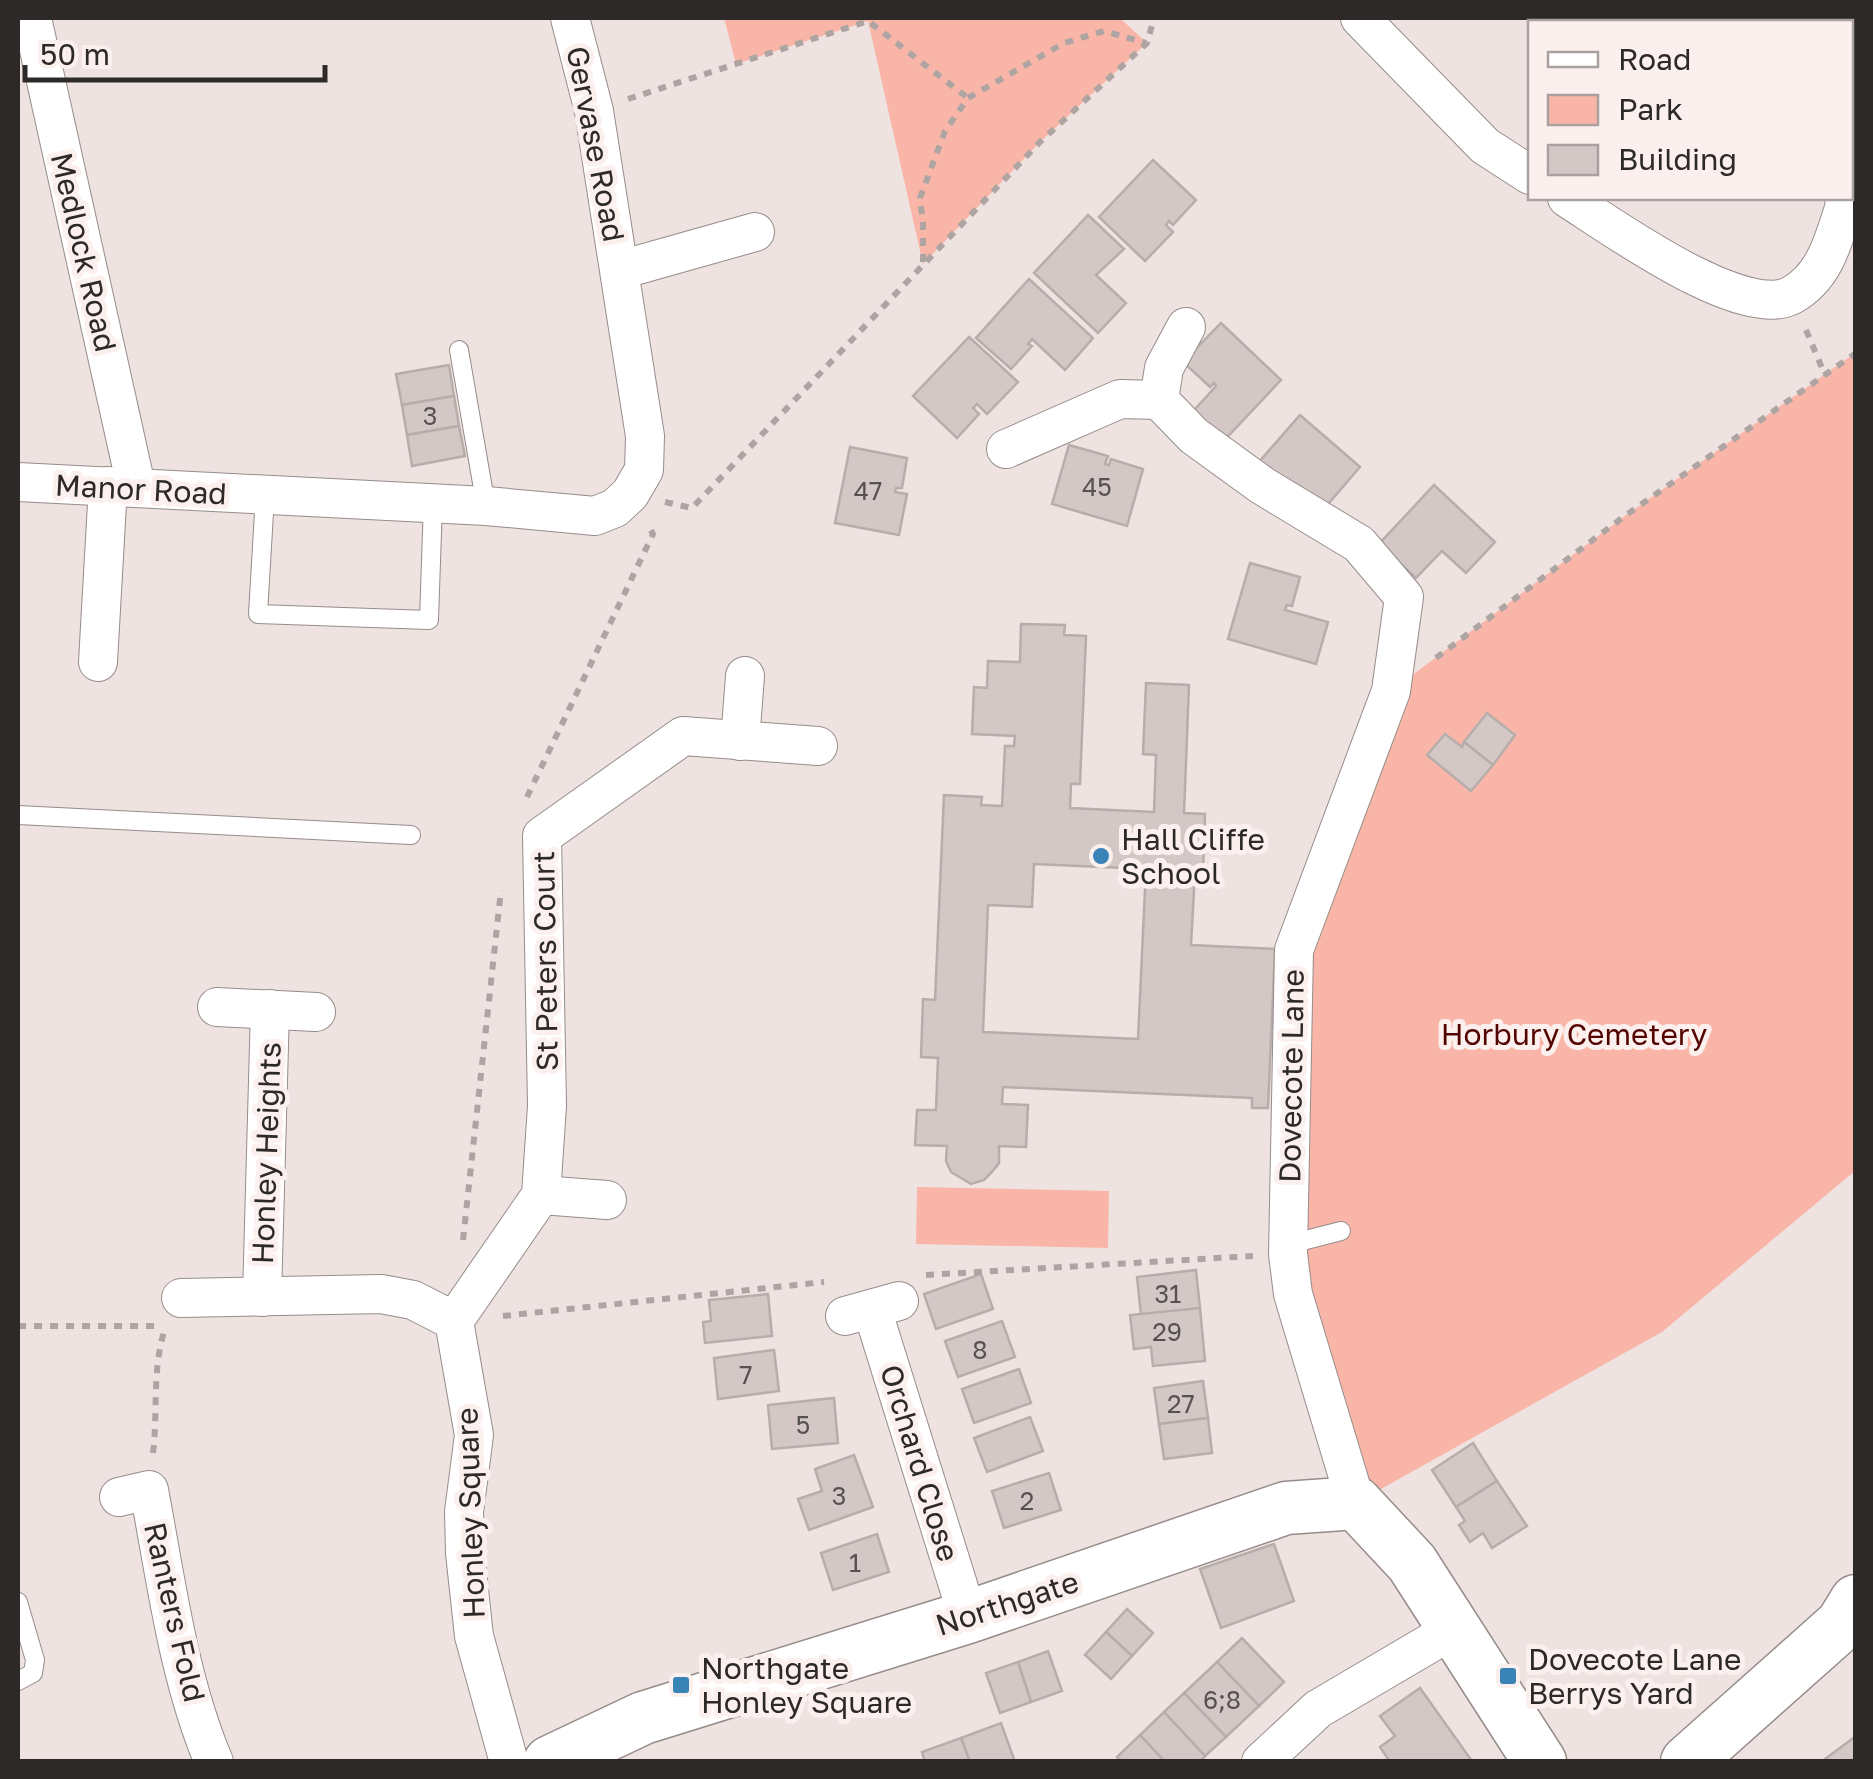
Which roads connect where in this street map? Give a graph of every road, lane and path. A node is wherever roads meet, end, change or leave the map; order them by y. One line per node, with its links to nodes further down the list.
1 (32, 18): 22 (street, Medlock Road)
2 (570, 18): 7 (street, Gervase Road)
3 (1154, 18): 5 (path)
4 (1360, 18): 8 (street)
5 (1148, 43): 6 (path); 12 (path)
6 (968, 98): 7 (path); 12 (path)
7 (594, 111): 13 (street, Gervase Road)
8 (1528, 173)
9 (1570, 200): 14 (street)
10 (1845, 200): 14 (street)
11 (755, 232): 13 (street, Gervase Road)
12 (923, 264): 23 (path)
13 (620, 270): 23 (street, Gervase Road)
14 (1791, 296): 18 (path)
15 (1186, 327): 19 (street)
16 (459, 350): 26 (lane)
17 (1856, 353): 18 (path)
18 (1825, 375): 29 (path)
19 (1160, 400): 20 (street); 29 (street, Dovecote Lane)
20 (1006, 449)
21 (18, 482): 22 (street, Manor Road)
22 (122, 486): 24 (street, Manor Road); 27 (street, Medlock Road)
23 (630, 494): 26 (street, Manor Road)
24 (265, 496): 25 (street, Manor Road); 25 (lane, Manor Road)
25 (433, 503): 26 (street, Manor Road)
26 (486, 506)
27 (98, 662)
28 (746, 676): 30 (street)
29 (1391, 691): 40 (street, Dovecote Lane)
30 (740, 741): 31 (street, St Peters Court); 37 (street, St Peters Court)
31 (818, 746)
32 (18, 814): 33 (lane)
33 (411, 835)
34 (216, 1007): 35 (street, Honley Heights)
35 (270, 1009): 36 (street, Honley Heights); 41 (street, Honley Heights)
36 (316, 1012)
37 (541, 1195): 38 (street); 44 (street)
38 (607, 1200)
39 (1340, 1232): 40 (lane)
40 (1288, 1254): 42 (path); 47 (street, Dovecote Lane)
41 (262, 1296): 43 (street, Honley Heights); 44 (street, Honley Heights)
42 (875, 1296): 44 (path); 49 (street, Orchard Close)
43 (181, 1298)
44 (454, 1321): 54 (street, Honley Square)
45 (18, 1326): 46 (path)
46 (134, 1494): 53 (street, Ranters Fold)
47 (1356, 1504): 49 (street, Northgate); 51 (street, Dovecote Lane)
48 (18, 1602): 52 (lane)
49 (968, 1617): 55 (street, Northgate)
50 (1851, 1620): 58 (street)
51 (1454, 1629): 56 (street); 57 (street, Dovecote Lane)
52 (18, 1680)
53 (214, 1762)
54 (509, 1762)
55 (550, 1762)
56 (1262, 1762)
57 (1540, 1762)
58 (1687, 1762)

